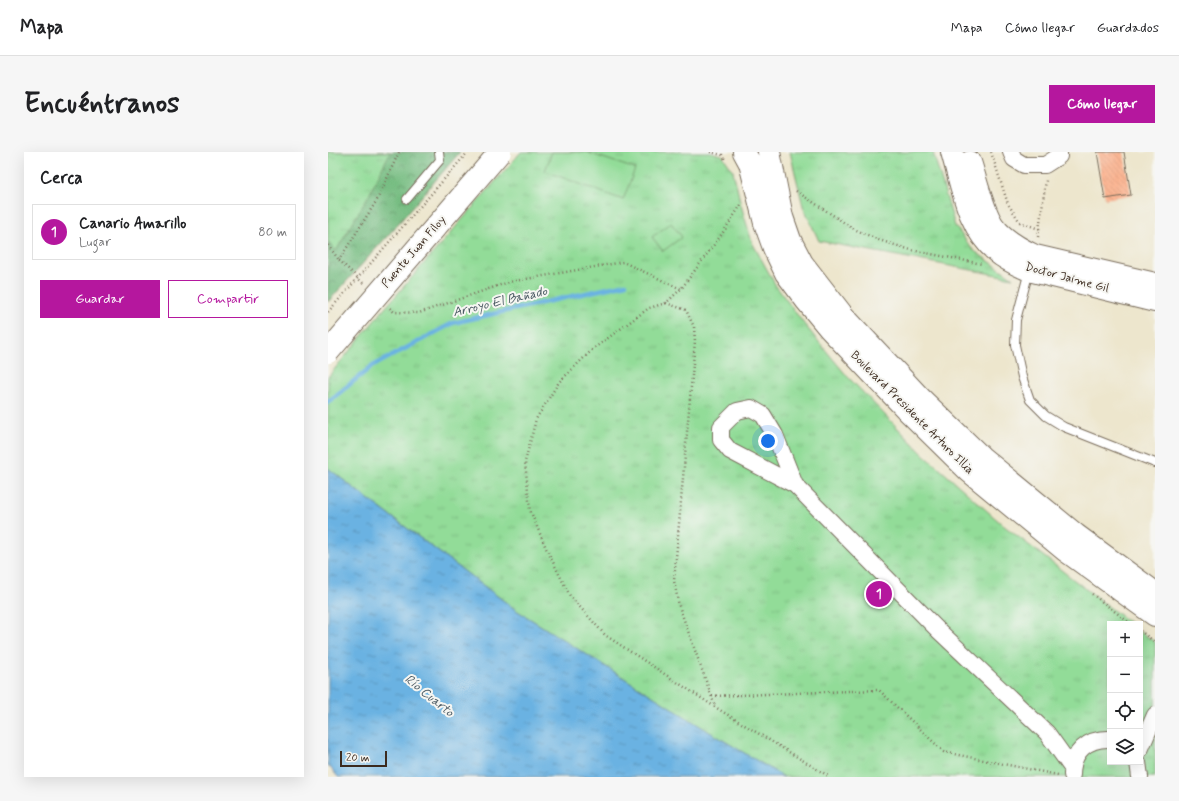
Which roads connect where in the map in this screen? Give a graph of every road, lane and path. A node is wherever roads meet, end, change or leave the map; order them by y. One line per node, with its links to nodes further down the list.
1 (399, 152): 18 (path)
2 (439, 152): 14 (lane)
3 (468, 152): 27 (path, bridge)
4 (482, 152): 28 (main road, Puente Juan Filoy)
5 (500, 152): 29 (main road, Puente Juan Filoy, bridge)
6 (744, 152): 33 (main road, Boulevard Presidente Arturo Illia)
7 (769, 152): 13 (main road, Boulevard Presidente Arturo Illia)
8 (952, 152): 19 (main road, Doctor Jaime Gil)
9 (967, 152): 19 (main road, Doctor Jaime Gil)
10 (991, 152): 16 (path)
11 (1011, 152): 12 (street)
12 (1054, 157): 16 (path)
13 (773, 177): 20 (path); 32 (main road, Boulevard Presidente Arturo Illia)
14 (407, 199)
15 (741, 205): 23 (path)
16 (1039, 229): 19 (path)
17 (328, 245): 18 (path)
18 (339, 260): 22 (path)
19 (1032, 263): 21 (main road, Doctor Jaime Gil); 24 (main road, Doctor Jaime Gil); 30 (lane)
20 (982, 264)
21 (1155, 284)
22 (366, 286)
23 (681, 288): 25 (path); 26 (path)
24 (1155, 301)
25 (666, 303): 36 (path); 37 (path)
26 (388, 307)
27 (328, 312)
28 (328, 330)
29 (328, 352)
30 (1155, 463)
31 (795, 485): 31 (street); 39 (street)
32 (1155, 593)
33 (1155, 615)
34 (1143, 633): 35 (path)
35 (1155, 642)
36 (712, 696): 37 (path); 44 (path)
37 (715, 707): 45 (path)
38 (1148, 725): 41 (street)
39 (1047, 733): 42 (street); 44 (street)
40 (1107, 739): 42 (street)
41 (1143, 741)
42 (1079, 752): 44 (street)
43 (1138, 765): 46 (street)
44 (1069, 774)
45 (830, 777)
46 (1140, 777)

